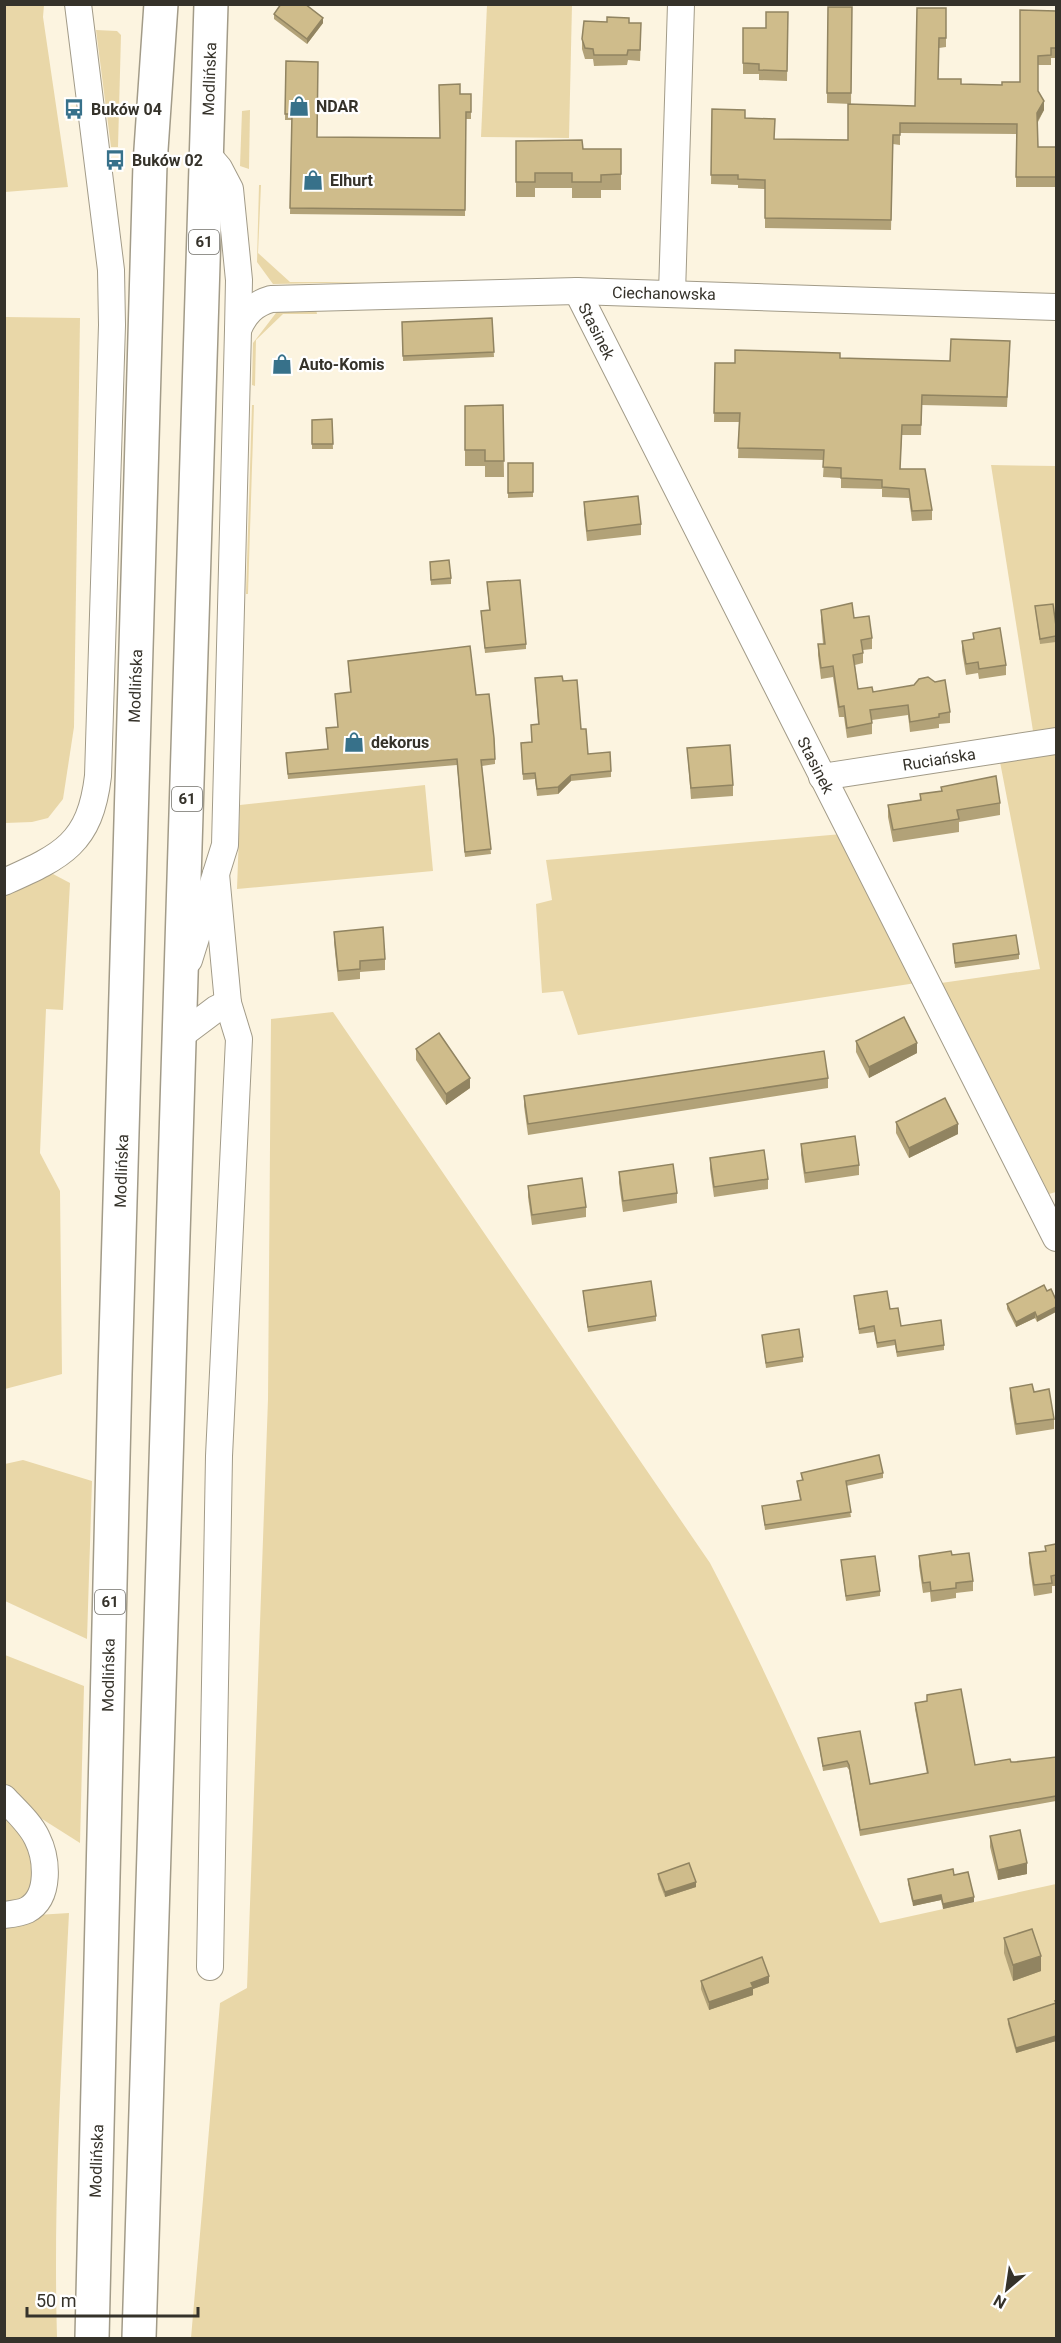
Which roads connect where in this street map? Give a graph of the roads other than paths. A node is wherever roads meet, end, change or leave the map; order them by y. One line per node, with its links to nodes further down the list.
1 (78, 4): 15 (street, Modlińska)
2 (160, 4): 23 (main road, Modlińska / 61)
3 (211, 4): 5 (main road, Modlińska / 61)
4 (681, 4): 8 (street)
5 (207, 154): 6 (street, Modlińska); 16 (main road, Modlińska / 61)
6 (239, 280): 9 (street, Ciechanowska); 11 (street, Modlińska)
7 (577, 291): 8 (street, Ciechanowska); 9 (street, Ciechanowska); 13 (street, Stasinek)
8 (672, 293): 10 (street, Ciechanowska)
9 (271, 299): 11 (street)
10 (1056, 307)
11 (238, 330): 14 (street, Modlińska)
12 (1056, 741): 13 (street, Ruciańska)
13 (822, 777): 19 (street, Stasinek)
14 (216, 874): 16 (street, Modlińska); 17 (street)
15 (4, 882)
16 (182, 980): 18 (main road, Modlińska / 61)
17 (228, 1003): 18 (street); 22 (street)
18 (180, 1036): 24 (main road, Modlińska / 61)
19 (1056, 1238)
20 (4, 1798): 21 (street)
21 (4, 1915)
22 (210, 1966)
23 (92, 2338)
24 (139, 2338)

